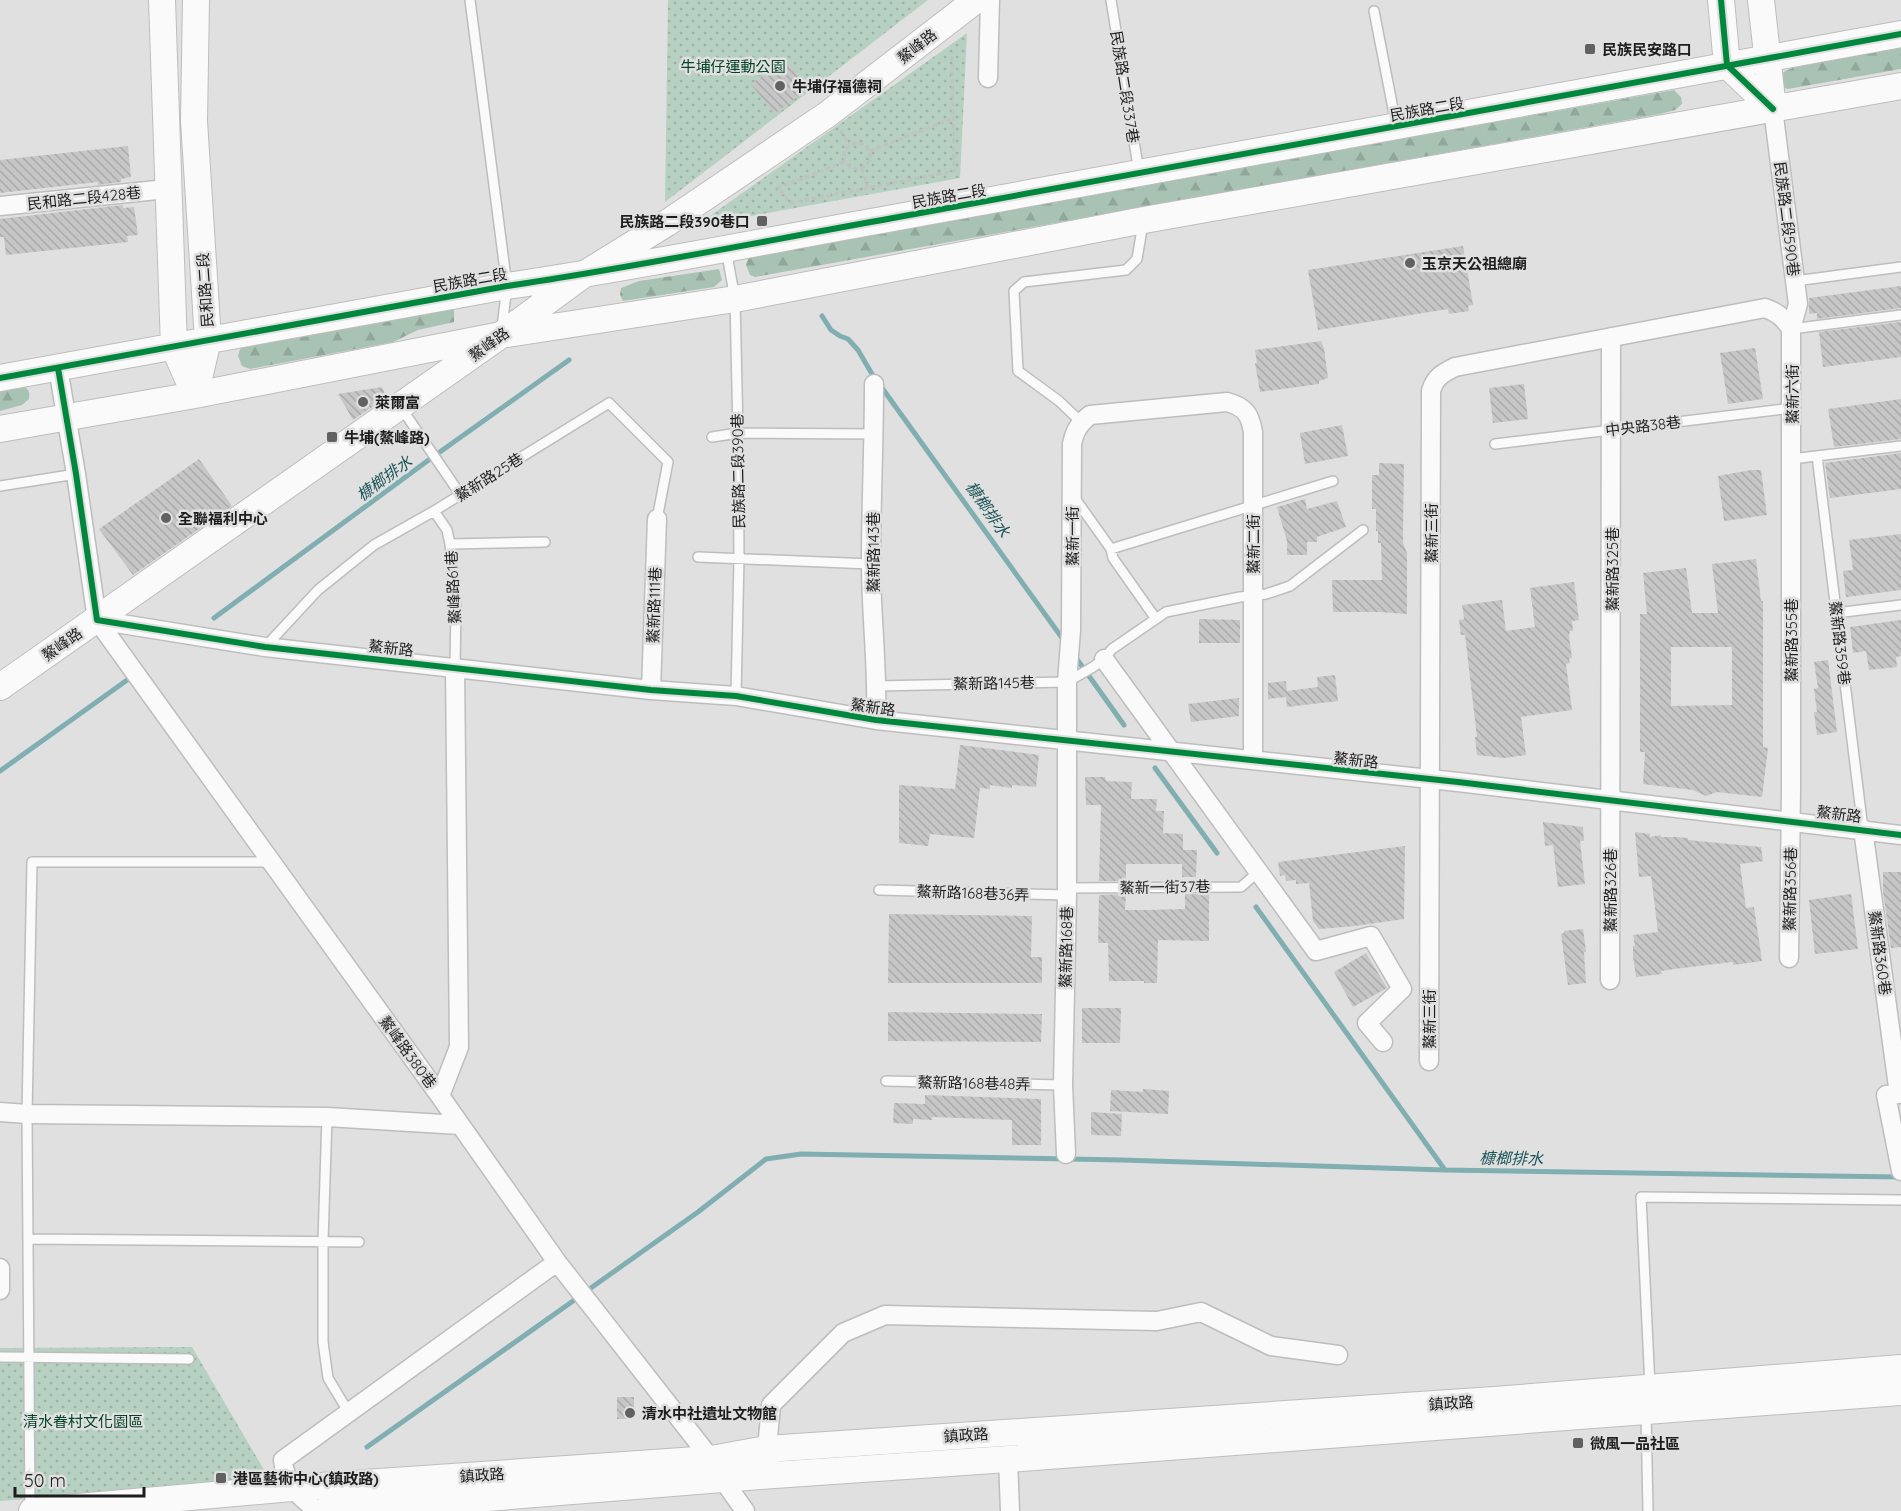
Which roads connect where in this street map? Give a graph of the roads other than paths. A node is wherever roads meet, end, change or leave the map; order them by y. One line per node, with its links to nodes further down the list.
1 (162, 0): 18 (street)
2 (196, 0): 31 (street, 民和路二段)
3 (470, 0): 25 (lane)
4 (976, 0): 23 (street, 鰲峰路)
5 (990, 0): 13 (street)
6 (1111, 0): 17 (lane, 民族路二段337巷)
7 (1721, 0): 12 (street)
8 (1761, 0): 11 (street)
9 (1374, 11): 16 (lane)
10 (1901, 34): 11 (street, 民族路二段)
11 (1767, 57): 12 (street, 民族路二段); 15 (street)
12 (1727, 65): 15 (street); 16 (street, 民族路二段)
13 (988, 78)
14 (1901, 86): 15 (street)
15 (1773, 109): 20 (street); 24 (street, 民族路二段590巷)
16 (1397, 126): 17 (street, 民族路二段)
17 (1139, 174): 21 (street, 民族路二段)
18 (167, 189): 19 (street, 民和路二段428巷); 32 (street)
19 (0, 206)
20 (1144, 220): 26 (street); 40 (lane)
21 (725, 248): 23 (street, 民族路二段); 26 (lane, 民族路二段390巷)
22 (1901, 267): 24 (lane)
23 (583, 275): 25 (street, 民族路二段); 29 (street, 鰲峰路)
24 (1795, 281): 28 (street, 民族路二段590巷)
25 (507, 286): 29 (lane); 31 (street, 民族路二段)
26 (735, 299): 29 (street); 43 (lane, 民族路二段390巷)
27 (1901, 315): 28 (lane)
28 (1791, 329): 30 (street, 鰲新三街); 38 (street, 鰲新六街)
29 (501, 335): 36 (street); 37 (street, 鰲峰路)
30 (1611, 337): 42 (street, 鰲新路325巷); 82 (street, 鰲新三街)
31 (208, 340): 32 (street, 民族路二段); 36 (street, 民和路二段)
32 (174, 347): 33 (street, 民族路二段); 36 (street)
33 (58, 368): 34 (street, 民族路二段); 39 (street)
34 (0, 378)
35 (874, 384): 44 (street, 鰲新路143巷)
36 (195, 395): 39 (street)
37 (400, 407): 53 (lane); 69 (street, 鰲峰路)
38 (1792, 408): 42 (lane, 中央路38巷); 49 (street, 鰲新六街)
39 (66, 416): 41 (street); 50 (street)
40 (1081, 422): 54 (street, 鰲新一街); 55 (street, 鰲新二街)
41 (0, 429)
42 (1612, 430): 46 (lane, 中央路38巷); 83 (street, 鰲新路325巷)
43 (738, 434): 44 (lane); 45 (lane); 63 (lane, 民族路二段390巷)
44 (874, 434): 64 (street, 鰲新路143巷)
45 (712, 437)
46 (1495, 444)
47 (1901, 446): 48 (lane)
48 (1817, 456): 49 (lane); 67 (lane, 鰲新路359巷)
49 (1791, 459): 84 (street, 鰲新路355巷)
50 (76, 474): 52 (lane); 69 (street)
51 (1333, 481): 55 (lane)
52 (0, 486)
53 (460, 494): 56 (lane, 鰲新路25巷); 57 (lane, 鰲新路25巷)
54 (1072, 494): 61 (lane); 73 (street, 鰲新一街)
55 (1253, 504): 61 (lane); 65 (street, 鰲新二街)
56 (434, 511): 60 (lane, 鰲峰路61巷); 70 (lane, 鰲新路25巷)
57 (657, 519): 76 (street, 鰲新路111巷)
58 (1363, 530): 65 (lane)
59 (545, 542): 60 (lane)
60 (450, 544): 72 (lane, 鰲峰路61巷)
61 (1111, 549): 68 (lane)
62 (698, 556): 63 (lane)
63 (739, 558): 64 (lane); 77 (lane, 民族路二段390巷)
64 (871, 564): 74 (street, 鰲新路143巷)
65 (1253, 596): 68 (lane); 81 (street, 鰲新二街)
66 (1901, 605): 67 (lane)
67 (1836, 613): 85 (lane, 鰲新路359巷)
68 (1156, 619): 71 (lane)
69 (97, 620): 70 (street, 鰲新路); 75 (street, 鰲峰路); 87 (street, 鰲峰路380巷)
70 (266, 647): 72 (street, 鰲新路)
71 (1099, 663): 73 (lane); 80 (street, 鰲新三街)
72 (455, 667): 76 (street, 鰲新路); 98 (street)
73 (1072, 675): 74 (lane, 鰲新路145巷); 79 (street, 鰲新一街)
74 (877, 686): 78 (street, 鰲新路143巷)
75 (0, 687)
76 (651, 690): 77 (street, 鰲新路)
77 (736, 696): 78 (street, 鰲新路)
78 (876, 720): 79 (street, 鰲新路)
79 (1068, 740): 80 (street, 鰲新路); 90 (street, 鰲新路168巷)
80 (1171, 752): 81 (street, 鰲新路); 88 (street, 鰲新三街)
81 (1253, 760): 82 (street, 鰲新路)
82 (1430, 780): 83 (street, 鰲新路); 94 (street, 鰲新三街)
83 (1611, 800): 84 (street, 鰲新路); 92 (street, 鰲新路326巷)
84 (1791, 821): 85 (street, 鰲新路); 91 (street, 鰲新路356巷)
85 (1863, 829): 86 (street, 鰲新路); 97 (street, 鰲新路360巷)
86 (1901, 835)
87 (270, 862): 98 (street, 鰲峰路380巷); 100 (lane)
88 (1258, 872): 90 (lane, 鰲新一街37巷); 93 (street, 鰲新三街)
89 (879, 890): 90 (lane, 鰲新路168巷36弄)
90 (1066, 892): 96 (street, 鰲新路168巷)
91 (1789, 958)
92 (1610, 980)
93 (1383, 1041)
94 (1429, 1061)
95 (886, 1082): 96 (lane, 鰲新路168巷48弄)
96 (1063, 1085): 103 (street, 鰲新路168巷)
97 (1900, 1094): 104 (street, 鰲新路360巷)
98 (440, 1096): 102 (street, 鰲峰路380巷)
99 (0, 1112): 100 (street)
100 (27, 1114): 101 (street); 106 (lane)
101 (327, 1117): 102 (street); 107 (lane)
102 (460, 1125): 109 (street, 鰲峰路380巷)
103 (1066, 1154)
104 (1900, 1167)
105 (1901, 1200): 118 (lane)
106 (29, 1239): 107 (lane); 114 (lane)
107 (323, 1241): 108 (lane); 119 (lane)
108 (359, 1242)
109 (557, 1262): 119 (street); 122 (street, 鰲峰路380巷)
110 (0, 1268): 111 (street)
111 (0, 1290)
112 (1338, 1355): 120 (street)
113 (0, 1357): 114 (lane)
114 (30, 1357): 115 (lane); 125 (lane)
115 (189, 1359)
116 (1901, 1368): 118 (street, 鎮政路)
117 (1901, 1392): 118 (street, 鎮政路)
118 (1648, 1399): 120 (street, 鎮政路); 121 (street, 鎮政路); 130 (lane)
119 (348, 1413): 124 (street)
120 (767, 1449): 122 (street, 鎮政路); 123 (street)
121 (1008, 1459): 123 (street, 鎮政路); 129 (street)
122 (717, 1469): 123 (street, 鎮政路); 124 (street, 鎮政路); 127 (street, 鎮政路); 128 (street, 鰲峰路380巷)
123 (774, 1475)
124 (292, 1488): 125 (street, 鎮政路); 126 (street)
125 (31, 1511)
126 (317, 1511)
127 (325, 1511)
128 (745, 1511)
129 (1010, 1511)
130 (1648, 1511)

